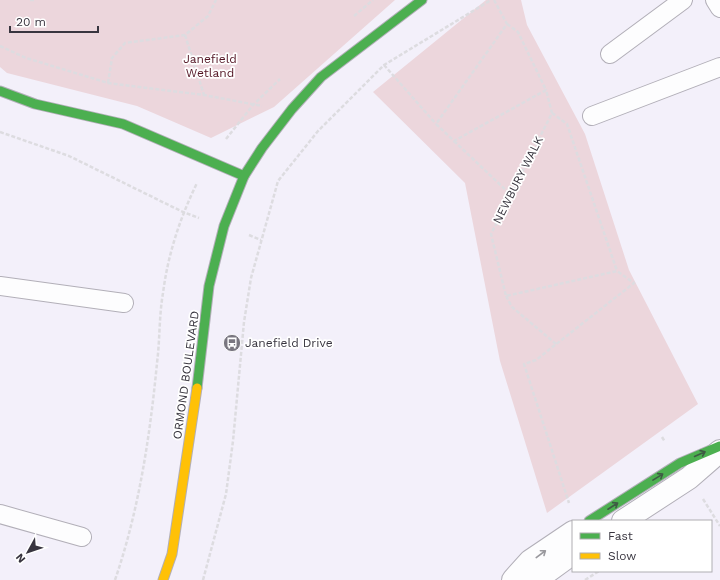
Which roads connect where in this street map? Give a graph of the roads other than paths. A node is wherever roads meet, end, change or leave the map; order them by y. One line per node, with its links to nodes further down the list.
1 (422, 0): 9 (street)
2 (683, 0): 5 (lane)
3 (716, 0): 4 (lane)
4 (720, 8)
5 (610, 54)
6 (720, 67): 8 (lane)
7 (0, 91): 9 (street)
8 (592, 116)
9 (244, 176): 20 (street, ORMOND BOULEVARD)
10 (0, 286): 11 (lane)
11 (124, 303)
12 (720, 446): 15 (street, one-way to 12)
13 (720, 451): 16 (street)
14 (0, 514): 18 (lane)
15 (591, 520)
16 (625, 520)
17 (572, 533): 21 (street, one-way to 17)
18 (82, 537)
19 (572, 554): 22 (street)
20 (163, 580)
21 (513, 580)
22 (536, 580)

